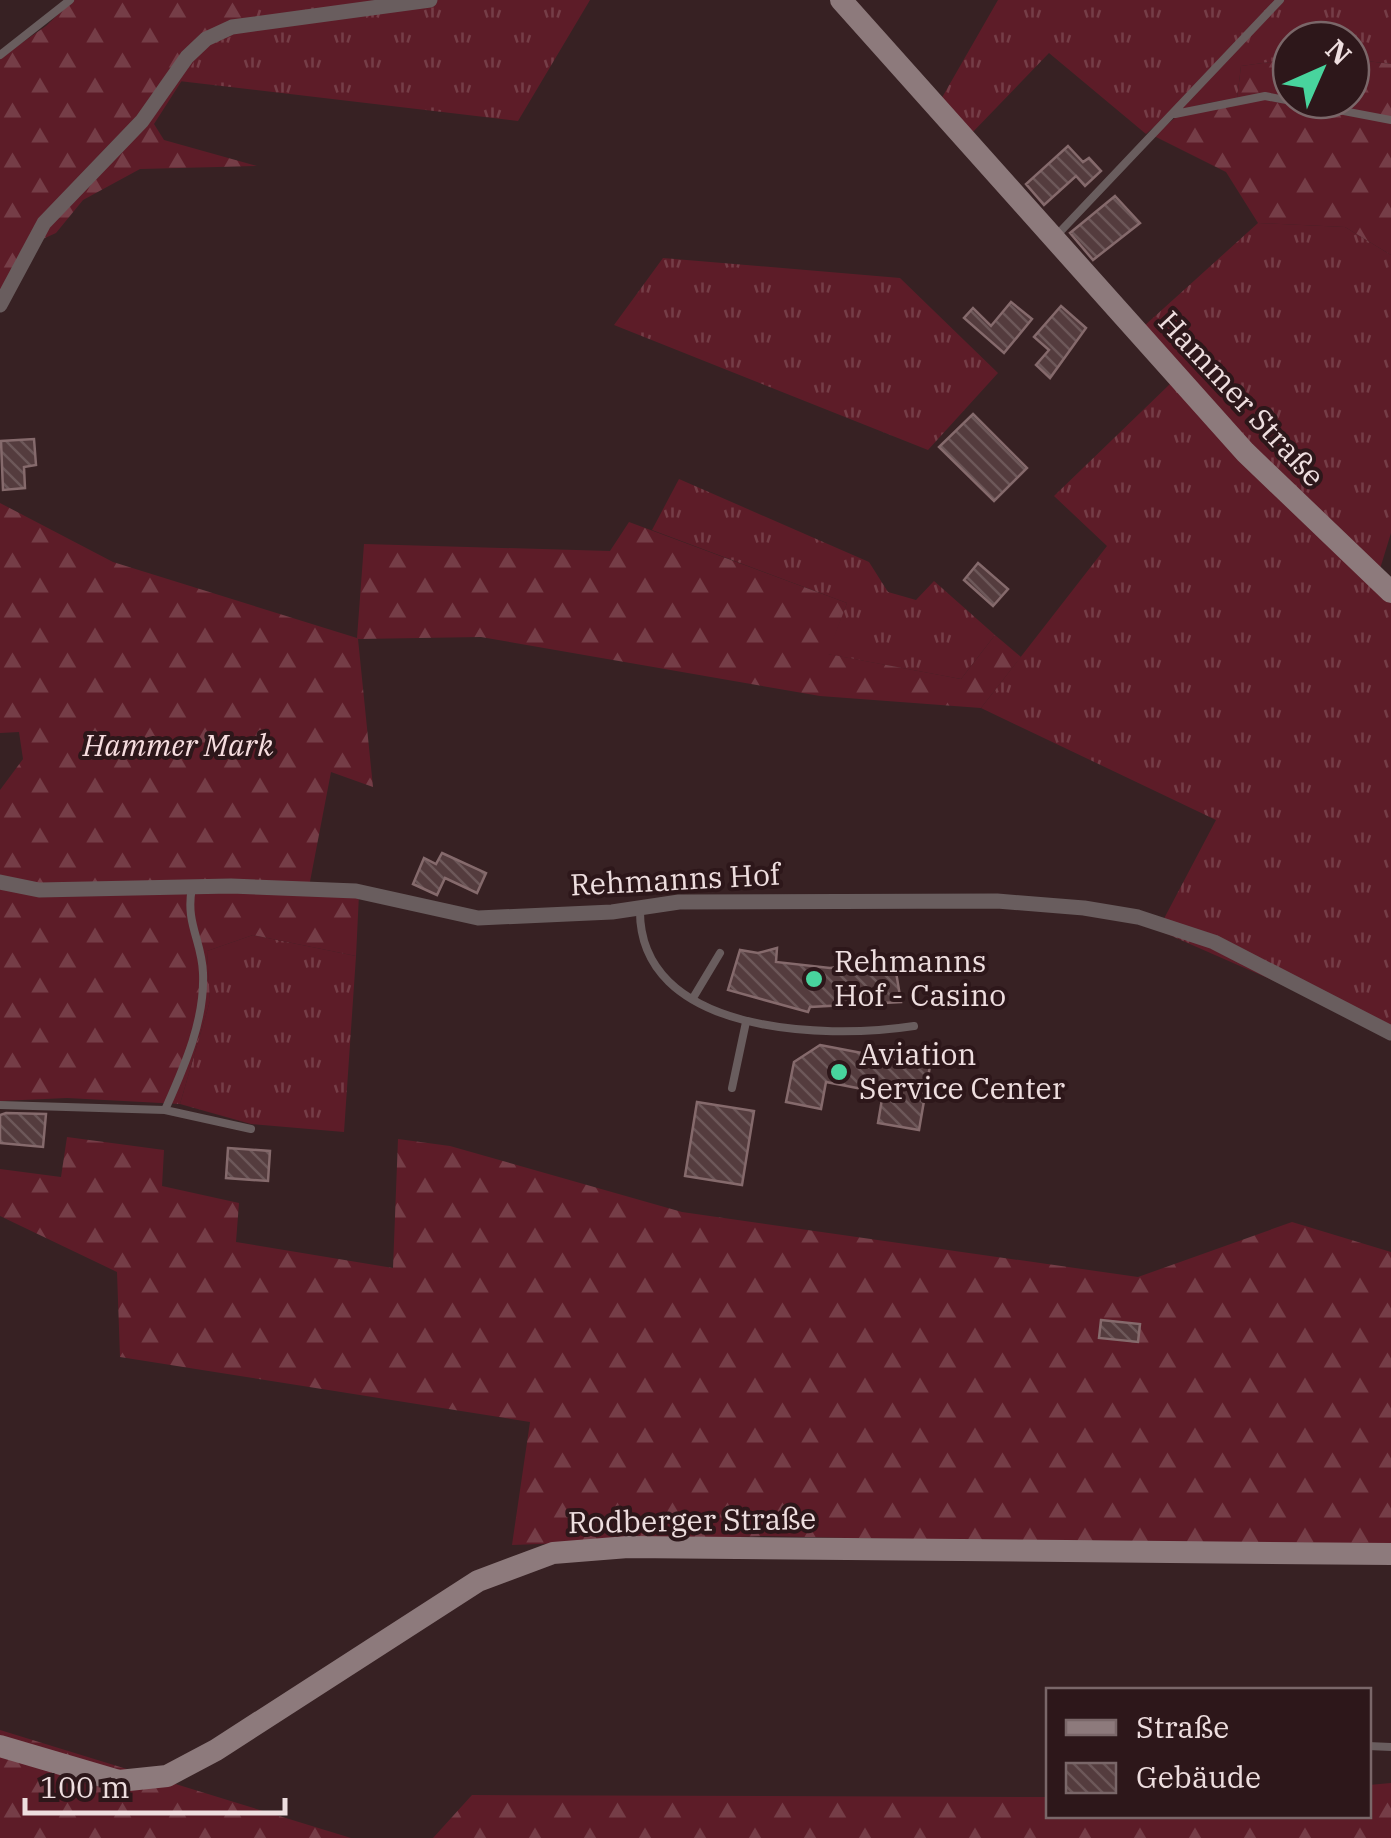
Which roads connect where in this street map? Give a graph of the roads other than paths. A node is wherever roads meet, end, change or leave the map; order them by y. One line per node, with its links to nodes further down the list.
1 (70, 0): 5 (lane)
2 (430, 0): 9 (street)
3 (841, 0): 8 (street, Hammer Straße)
4 (1280, 0): 7 (lane)
5 (0, 55)
6 (1391, 120): 7 (lane)
7 (1164, 122): 8 (lane)
8 (1054, 239): 10 (street, Hammer Straße)
9 (0, 305)
10 (1391, 592)
11 (192, 888): 12 (street, Rehmanns Hof); 13 (street, Rehmanns Hof); 21 (lane)
12 (3, 889)
13 (640, 908): 15 (lane); 18 (street, Rehmanns Hof)
14 (720, 954): 15 (lane)
15 (694, 998): 16 (lane)
16 (746, 1022): 17 (lane); 19 (lane)
17 (914, 1026)
18 (1391, 1033)
19 (732, 1088)
20 (0, 1104): 21 (lane)
21 (165, 1110): 22 (lane)
22 (251, 1130)
23 (1391, 1554): 24 (street, Rodberger Straße)
24 (0, 1746)

